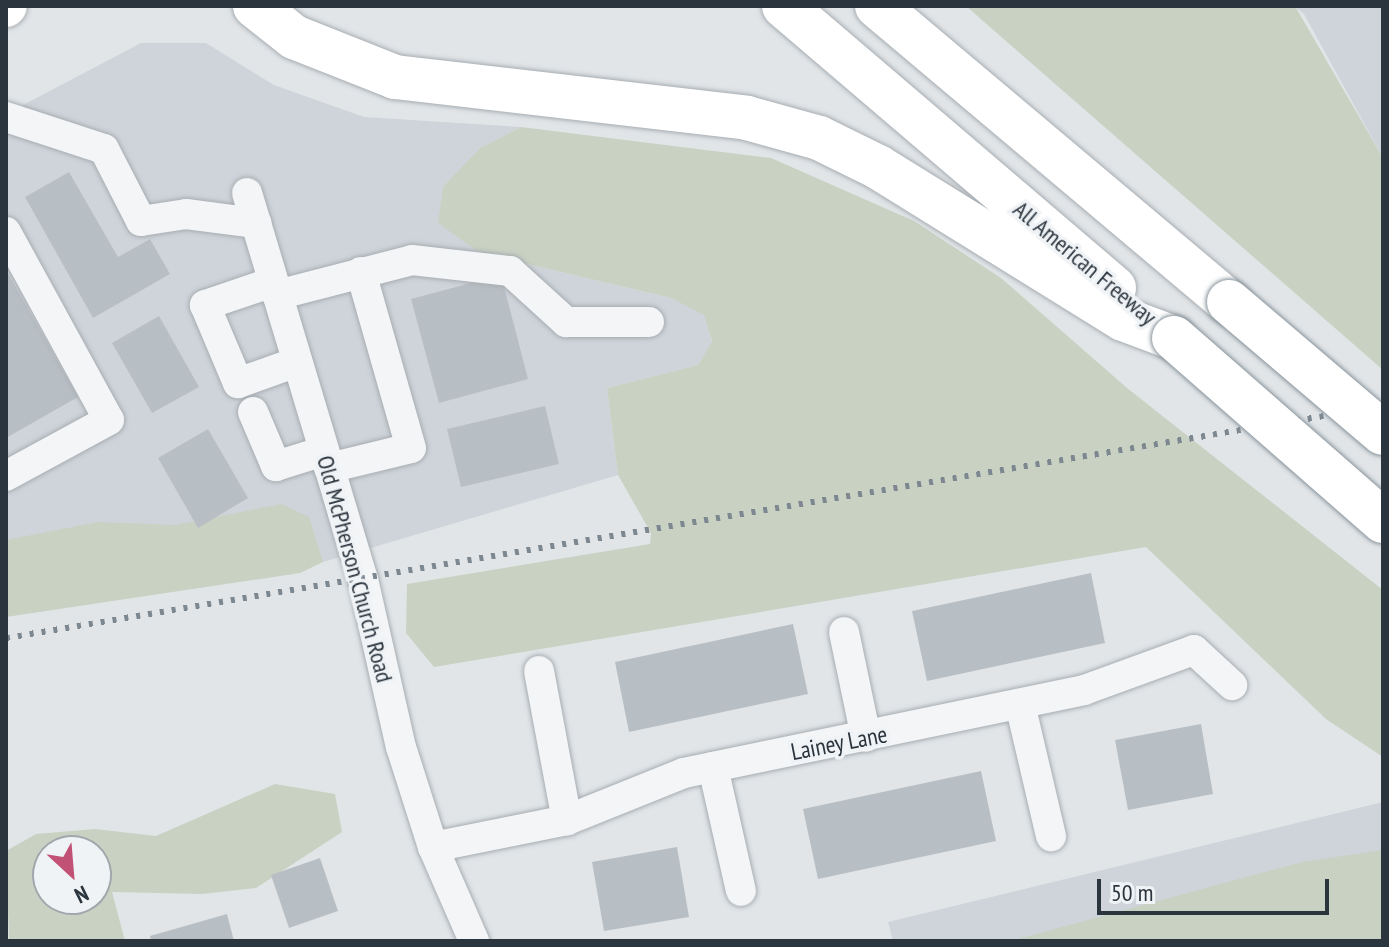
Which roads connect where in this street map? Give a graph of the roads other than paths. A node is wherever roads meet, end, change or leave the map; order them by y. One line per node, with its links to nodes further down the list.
1 (255, 6): 10 (highway)
2 (784, 6): 10 (highway, All American Freeway)
3 (877, 6): 14 (highway, bridge)
4 (6, 117): 6 (street)
5 (247, 193): 6 (street, Old McPherson Church Road)
6 (256, 223): 9 (street, Old McPherson Church Road)
7 (6, 232): 16 (street)
8 (361, 272): 9 (street); 11 (street); 15 (street)
9 (275, 288): 12 (street, Old McPherson Church Road); 12 (street)
10 (1131, 314): 17 (highway, All American Freeway, bridge)
11 (649, 322)
12 (297, 362): 15 (street, Old McPherson Church Road)
13 (253, 412): 15 (street)
14 (1383, 433)
15 (327, 460): 26 (street, Old McPherson Church Road)
16 (6, 476)
17 (1383, 521)
18 (844, 632): 22 (street)
19 (539, 671): 24 (street)
20 (1232, 685): 21 (street, Lainey Lane)
21 (1020, 704): 22 (street, Lainey Lane); 25 (street)
22 (866, 737): 23 (street, Lainey Lane)
23 (713, 767): 24 (street, Lainey Lane); 27 (street)
24 (567, 820): 26 (street, Lainey Lane)
25 (1051, 836)
26 (433, 847): 28 (street, Old McPherson Church Road)
27 (741, 891)
28 (474, 941)

